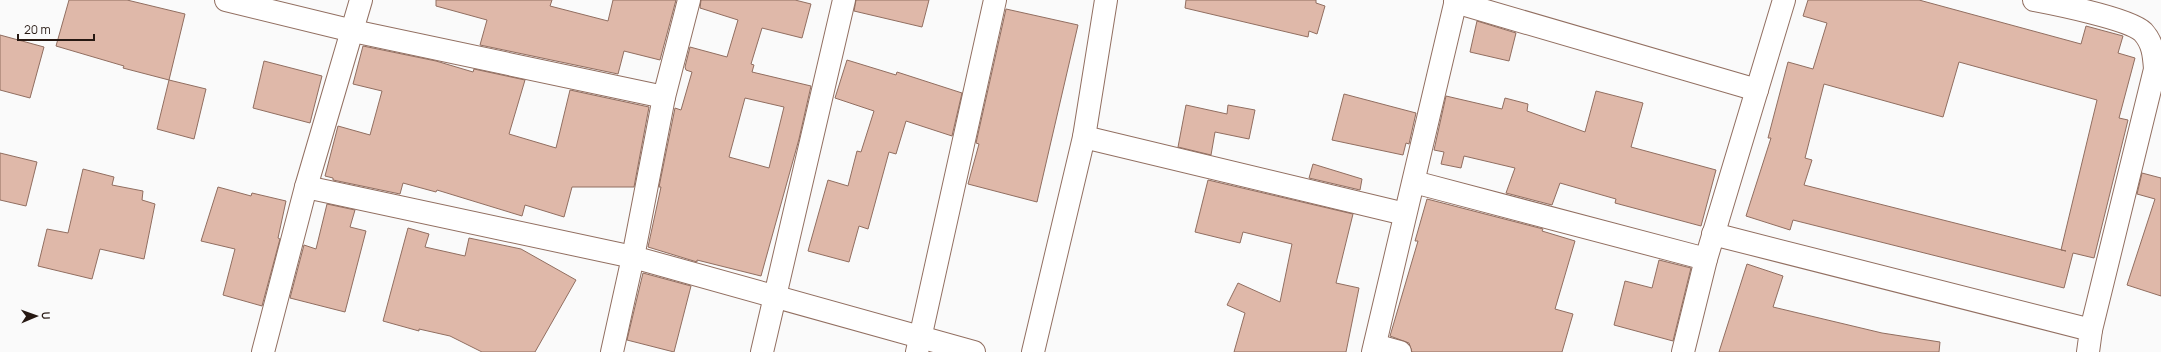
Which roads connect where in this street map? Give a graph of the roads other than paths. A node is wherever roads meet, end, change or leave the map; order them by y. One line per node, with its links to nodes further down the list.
1 (226, 0): 10 (street)
2 (361, 0): 10 (street)
3 (689, 0): 12 (street)
4 (844, 0): 20 (street)
5 (995, 0): 22 (street)
6 (1106, 0): 13 (street)
7 (1784, 0): 11 (street)
8 (1455, 1): 11 (street); 14 (street)
9 (2040, 1): 21 (street)
10 (353, 31): 12 (street); 15 (street)
11 (1757, 90): 17 (street)
12 (664, 98): 18 (street)
13 (1084, 137): 16 (street); 28 (street)
14 (1414, 182): 16 (street); 19 (street)
15 (306, 187): 18 (street); 24 (street)
16 (1405, 214): 23 (street)
17 (1713, 234): 19 (street); 21 (street)
18 (633, 257): 20 (street); 25 (street)
19 (1706, 259): 30 (street)
20 (775, 296): 22 (street); 26 (street)
21 (2092, 330): 31 (street)
22 (919, 345): 27 (street)
23 (1374, 348): 29 (street)
24 (263, 352)
25 (612, 352)
26 (762, 352)
27 (974, 352)
28 (1033, 352)
29 (1400, 352)
30 (1683, 352)
31 (2088, 352)

